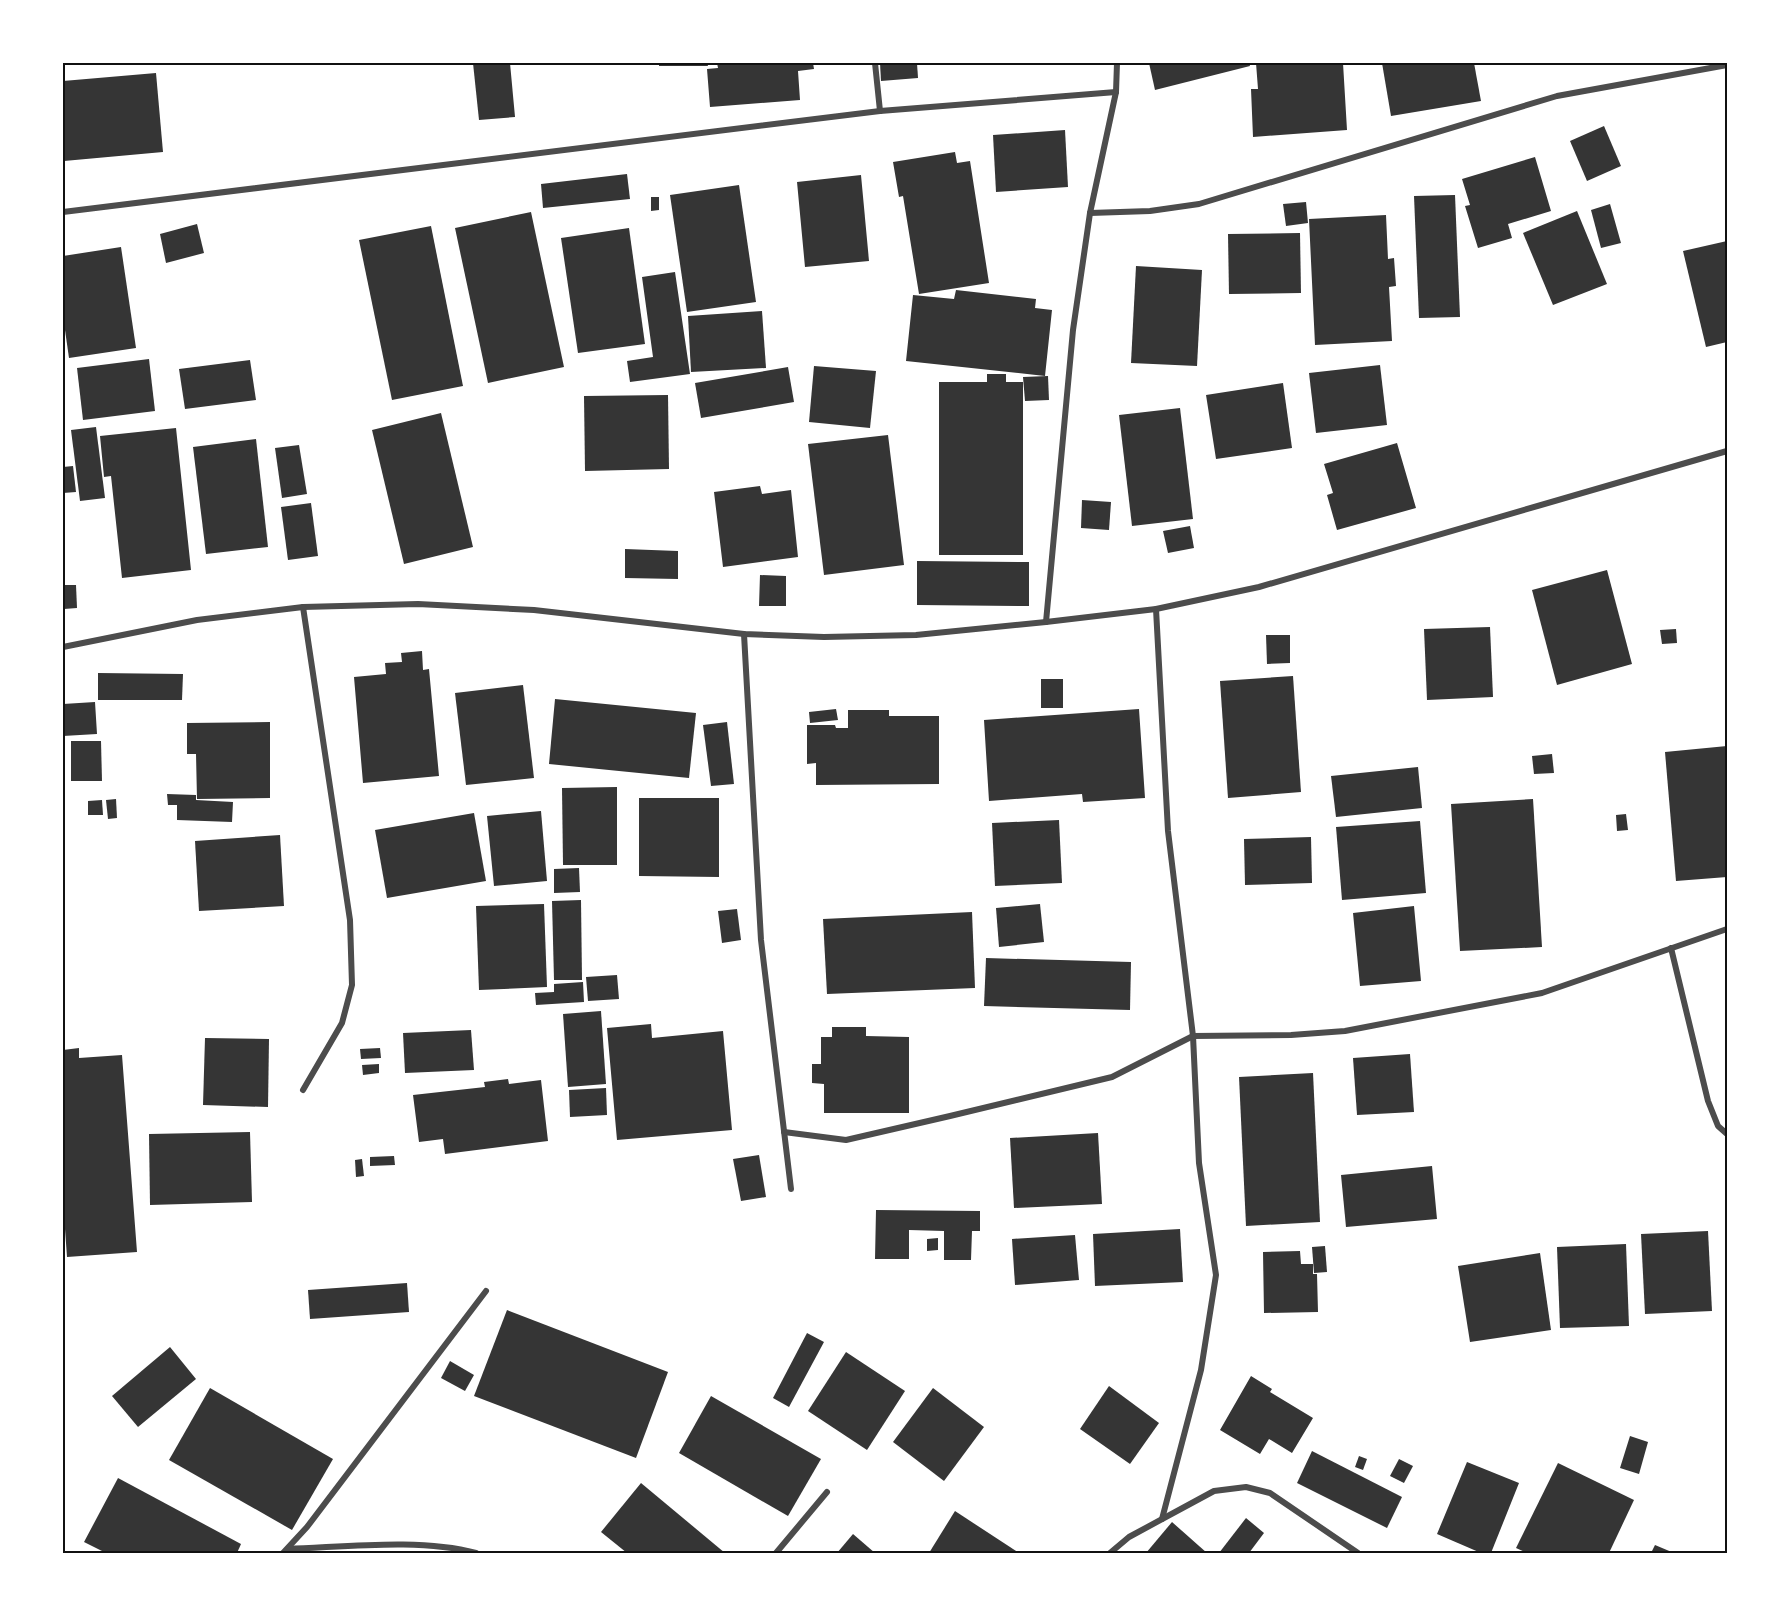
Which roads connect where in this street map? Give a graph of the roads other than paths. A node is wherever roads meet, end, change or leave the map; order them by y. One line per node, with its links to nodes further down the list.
1 (875, 63): 5 (street)
2 (1117, 63): 4 (street)
3 (1727, 65): 7 (street)
4 (1116, 93): 5 (street); 7 (street)
5 (880, 111): 6 (street)
6 (63, 212)
7 (1090, 213): 11 (street)
8 (1727, 450): 10 (street)
9 (303, 607): 12 (street); 13 (street); 17 (street)
10 (1156, 609): 11 (street); 16 (street)
11 (1046, 622): 12 (street)
12 (744, 634): 18 (street)
13 (63, 647)
14 (1727, 929): 15 (street)
15 (1671, 948): 16 (street); 19 (street)
16 (1193, 1036): 18 (street); 23 (street)
17 (303, 1090)
18 (784, 1131): 20 (street)
19 (1727, 1134)
20 (791, 1189)
21 (486, 1291): 24 (street)
22 (827, 1492): 26 (street)
23 (1162, 1519): 27 (street); 28 (street)
24 (285, 1551): 25 (street)
25 (476, 1553)
26 (776, 1553)
27 (1110, 1553)
28 (1358, 1553)

